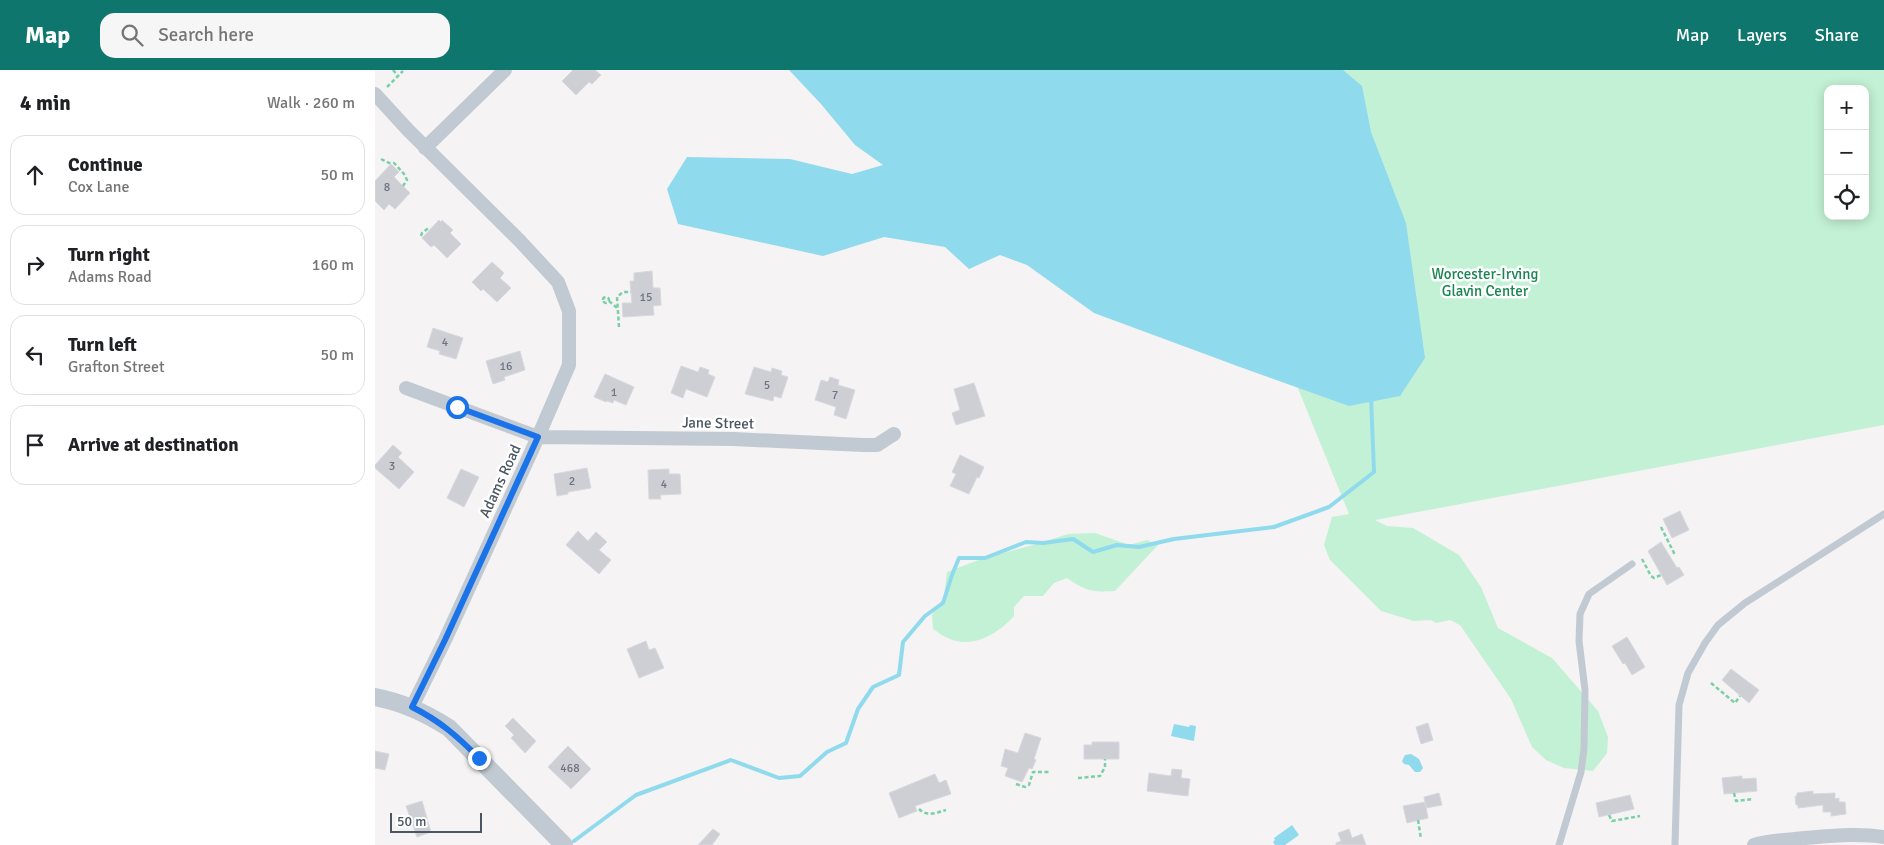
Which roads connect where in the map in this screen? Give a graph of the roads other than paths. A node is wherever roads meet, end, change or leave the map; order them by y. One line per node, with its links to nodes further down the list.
1 (505, 70): 3 (street)
2 (381, 91): 3 (street, Adams Road)
3 (425, 148): 6 (street, Adams Road)
4 (406, 388): 6 (street, Jane Street)
5 (894, 434): 6 (street, Jane Street)
6 (538, 437): 10 (street, Adams Road)
7 (1884, 514): 14 (lane)
8 (1632, 564): 13 (lane)
9 (375, 697): 10 (street)
10 (412, 707): 12 (street)
11 (1884, 837): 15 (street)
12 (564, 845)
13 (1559, 845)
14 (1675, 845)
15 (1754, 845)

